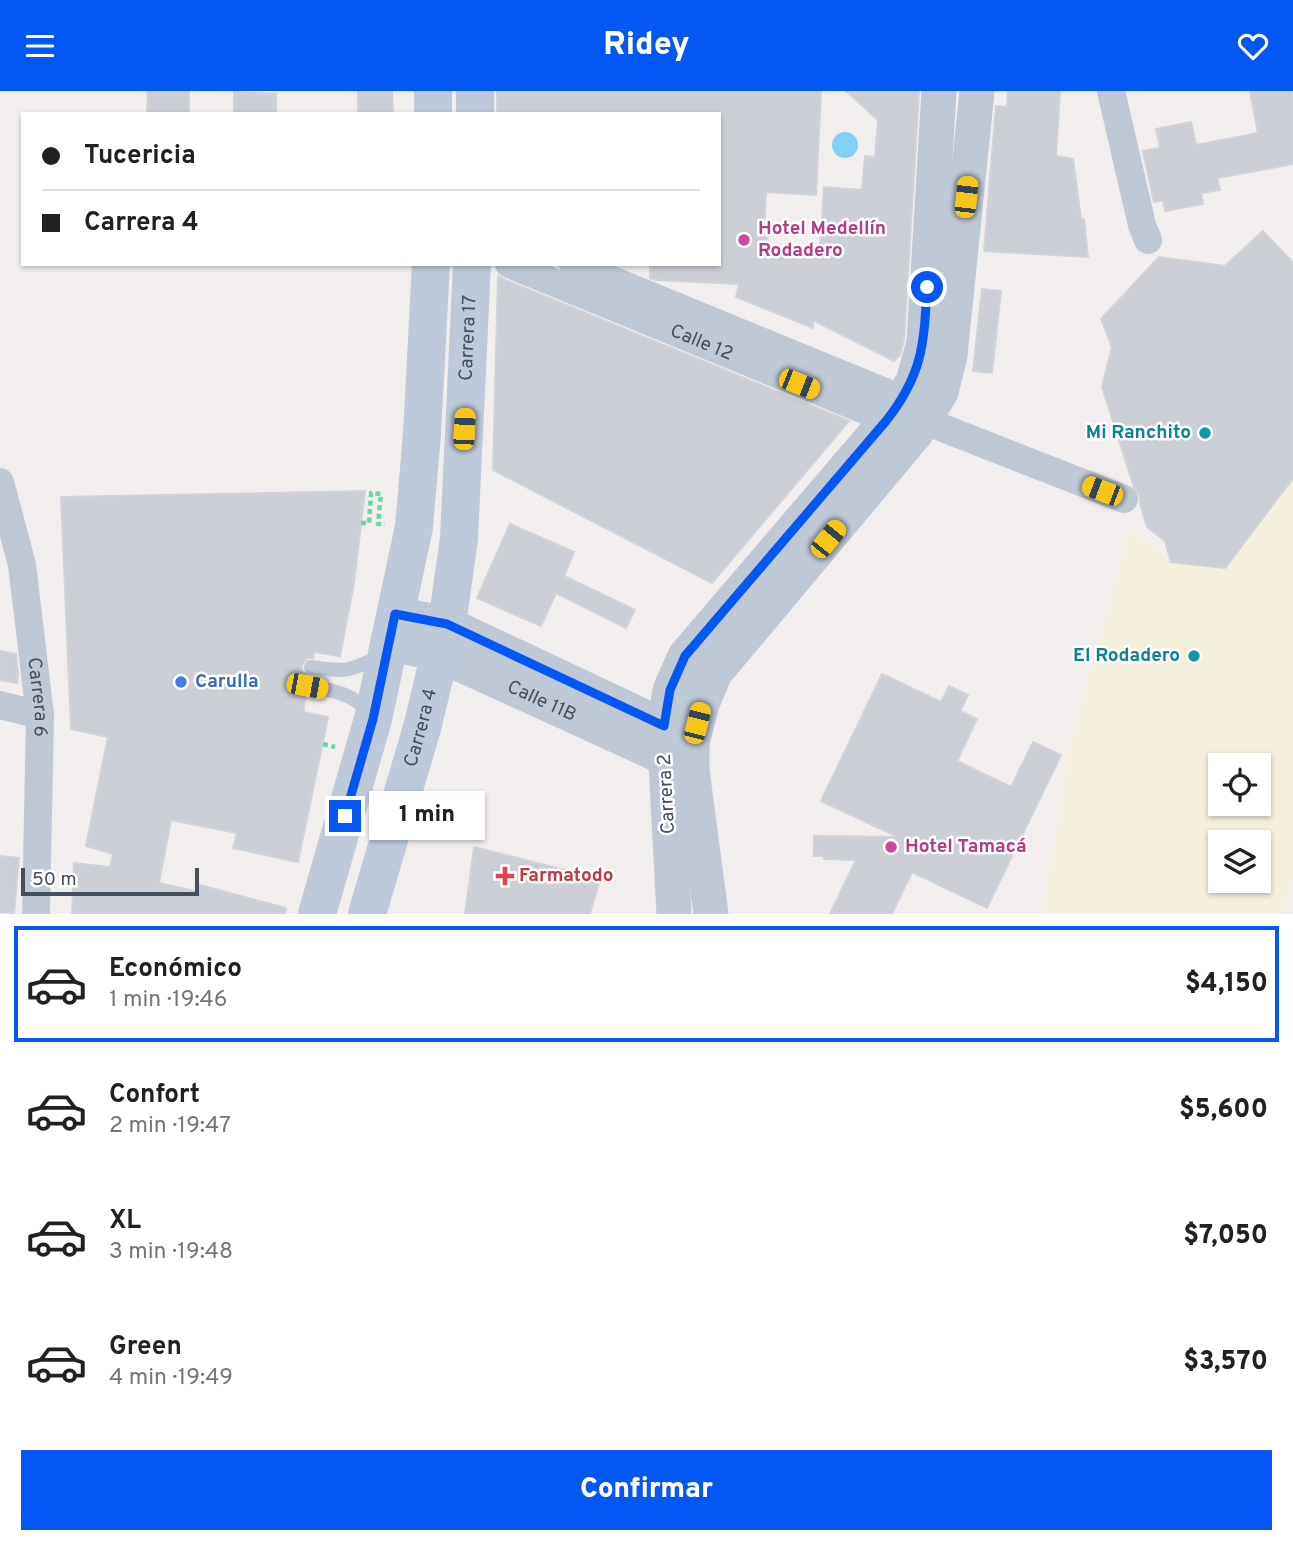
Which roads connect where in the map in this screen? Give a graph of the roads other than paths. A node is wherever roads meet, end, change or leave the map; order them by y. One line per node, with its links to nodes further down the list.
1 (433, 91): 6 (main road)
2 (475, 91): 7 (main road)
3 (939, 91): 13 (street, Carrera 2)
4 (976, 91): 13 (street, Carrera 2)
5 (1111, 91): 8 (street)
6 (433, 112)
7 (475, 112)
8 (1149, 240)
9 (431, 266): 17 (main road)
10 (472, 266): 16 (main road, Carrera 17)
11 (514, 266): 13 (street, Calle 12)
12 (578, 266): 13 (street, Calle 12)
13 (911, 415): 15 (street, Calle 12); 24 (street, Carrera 2)
14 (0, 482): 22 (street, Carrera 6)
15 (1124, 499)
16 (459, 538): 18 (main road, Carrera 4)
17 (390, 636): 18 (street, Calle 11B); 19 (lane); 23 (main road)
18 (443, 640): 24 (street, Calle 11B); 27 (main road, Carrera 4)
19 (311, 667)
20 (307, 686): 23 (lane)
21 (0, 705): 22 (street)
22 (40, 715): 25 (street, Carrera 6)
23 (373, 719): 26 (main road)
24 (678, 749): 28 (street, Carrera 2); 29 (street, Carrera 2)
25 (36, 914)
26 (317, 914)
27 (366, 914)
28 (674, 914)
29 (711, 914)

